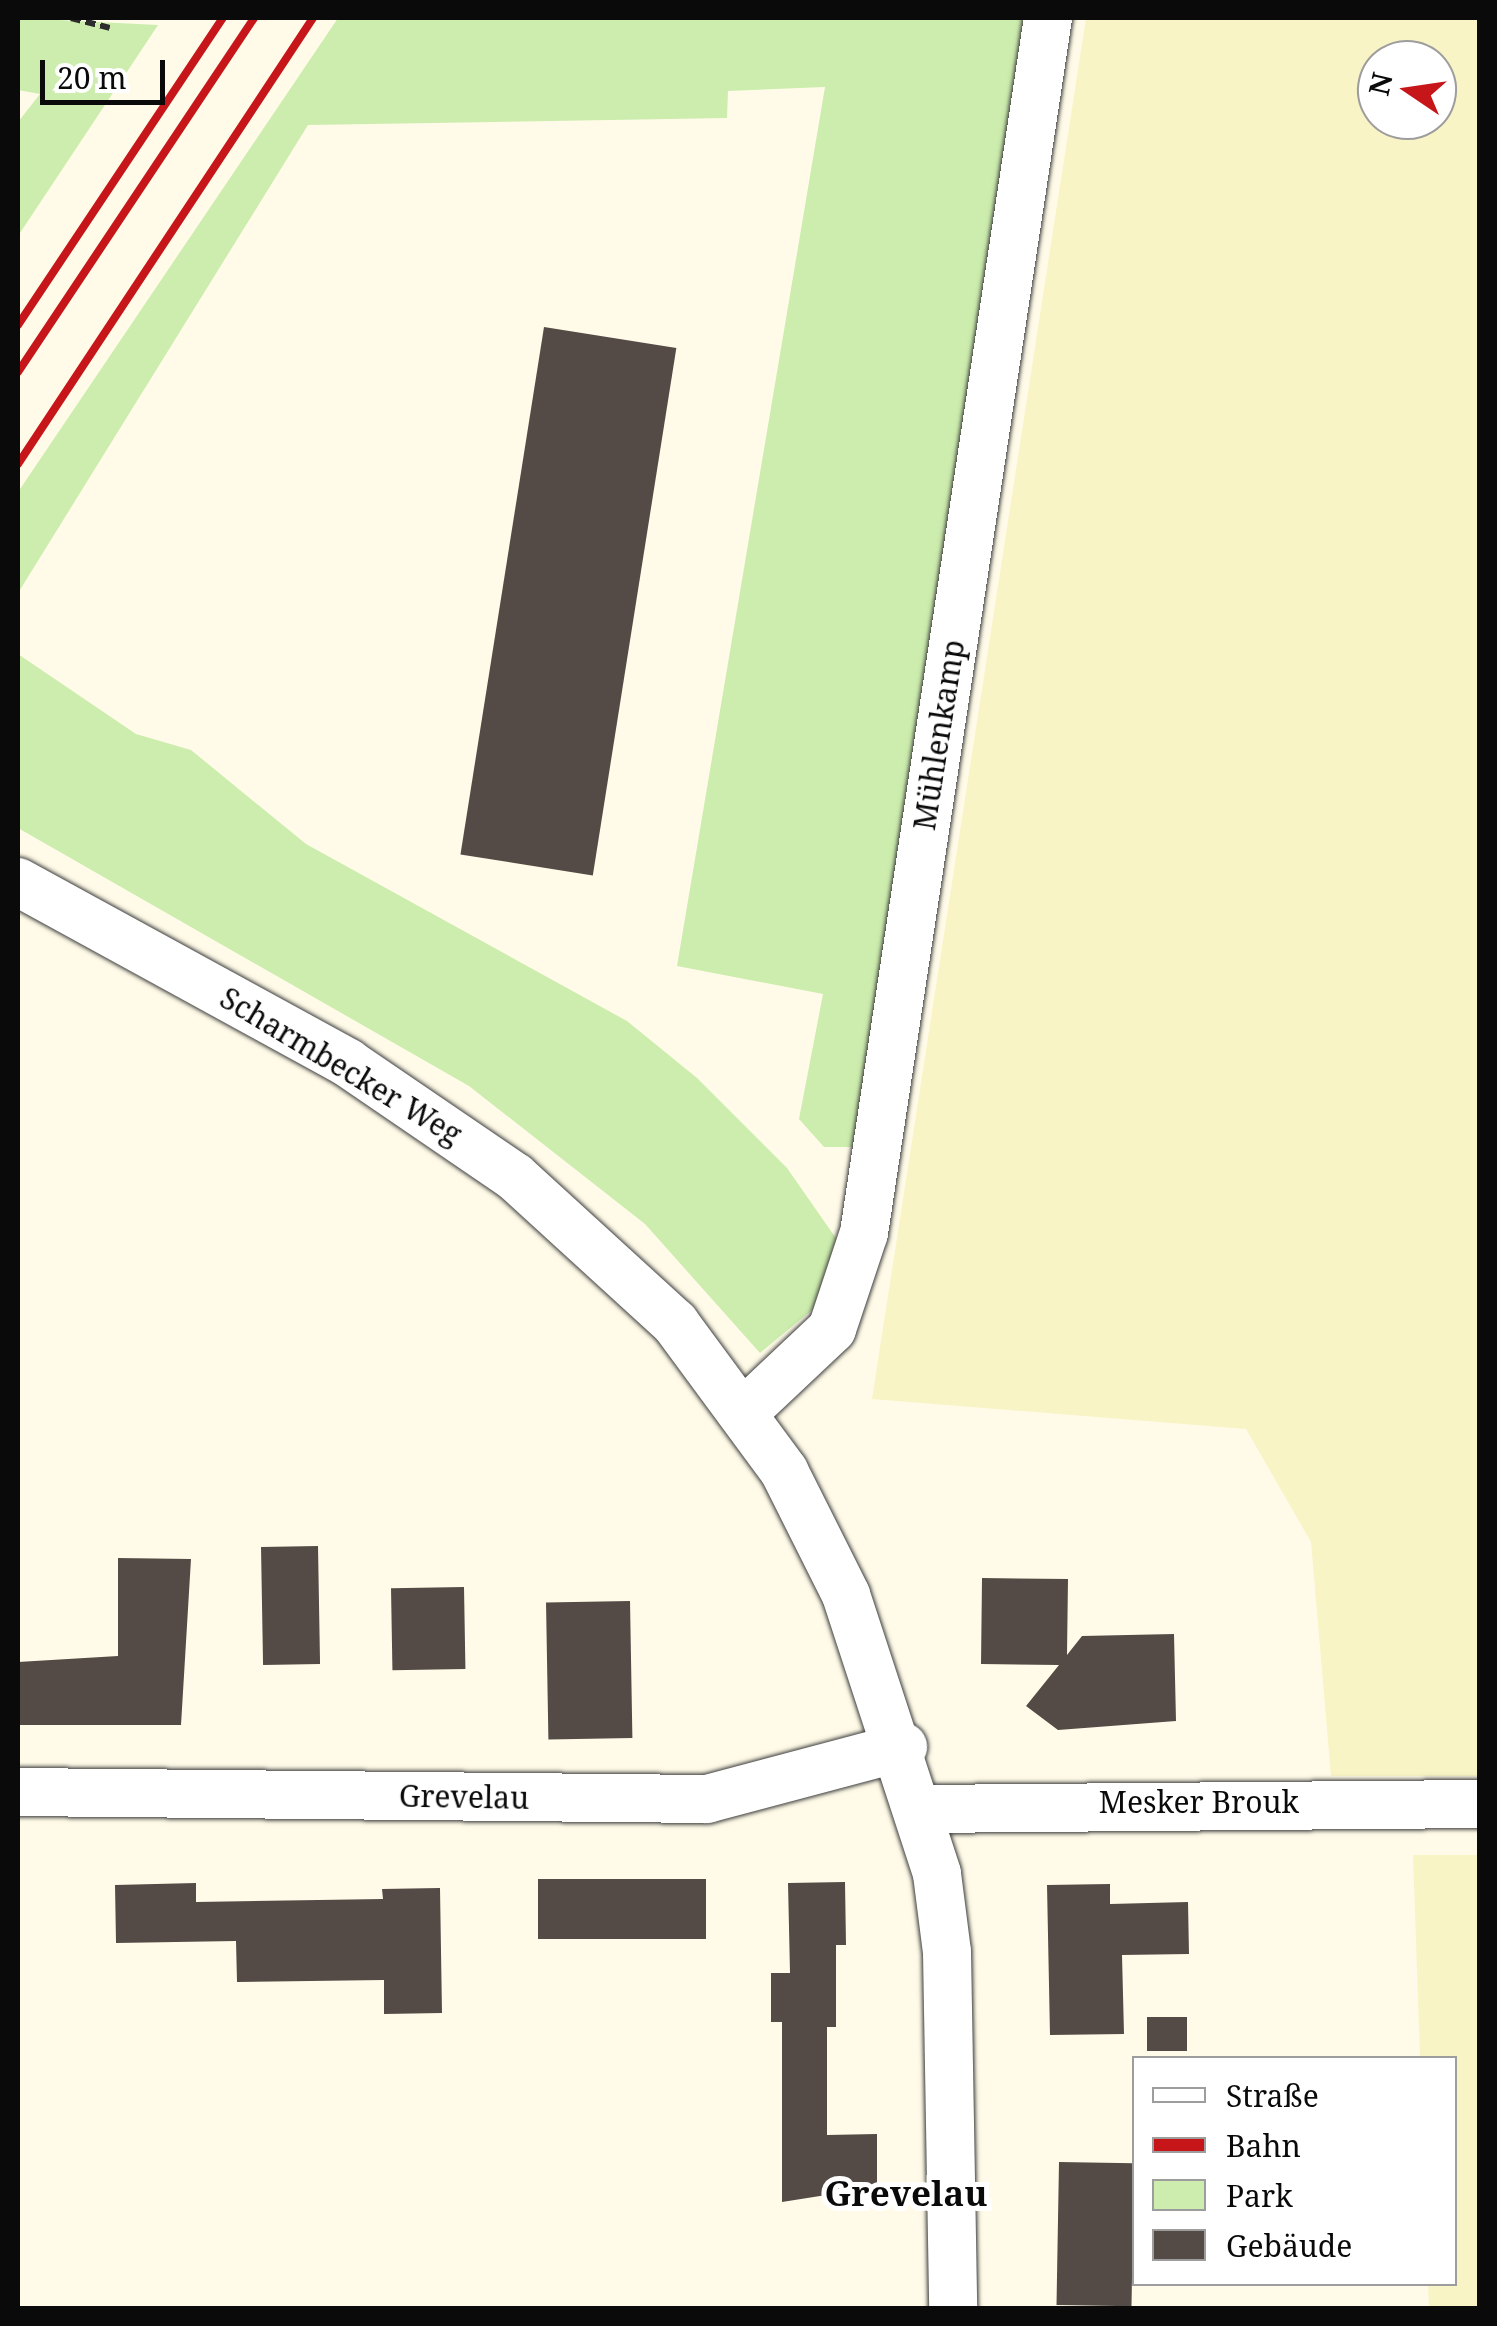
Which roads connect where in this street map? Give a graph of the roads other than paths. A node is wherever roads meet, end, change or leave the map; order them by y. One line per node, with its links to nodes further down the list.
1 (1048, 18): 3 (street, Mühlenkamp)
2 (18, 882): 3 (street, Scharmbecker Weg)
3 (744, 1412): 4 (street, Scharmbecker Weg)
4 (902, 1747): 5 (street, Grevelau); 7 (street, Scharmbecker Weg)
5 (18, 1792)
6 (1480, 1804): 7 (street, Mesker Brouk)
7 (920, 1808): 8 (street)
8 (953, 2308)

